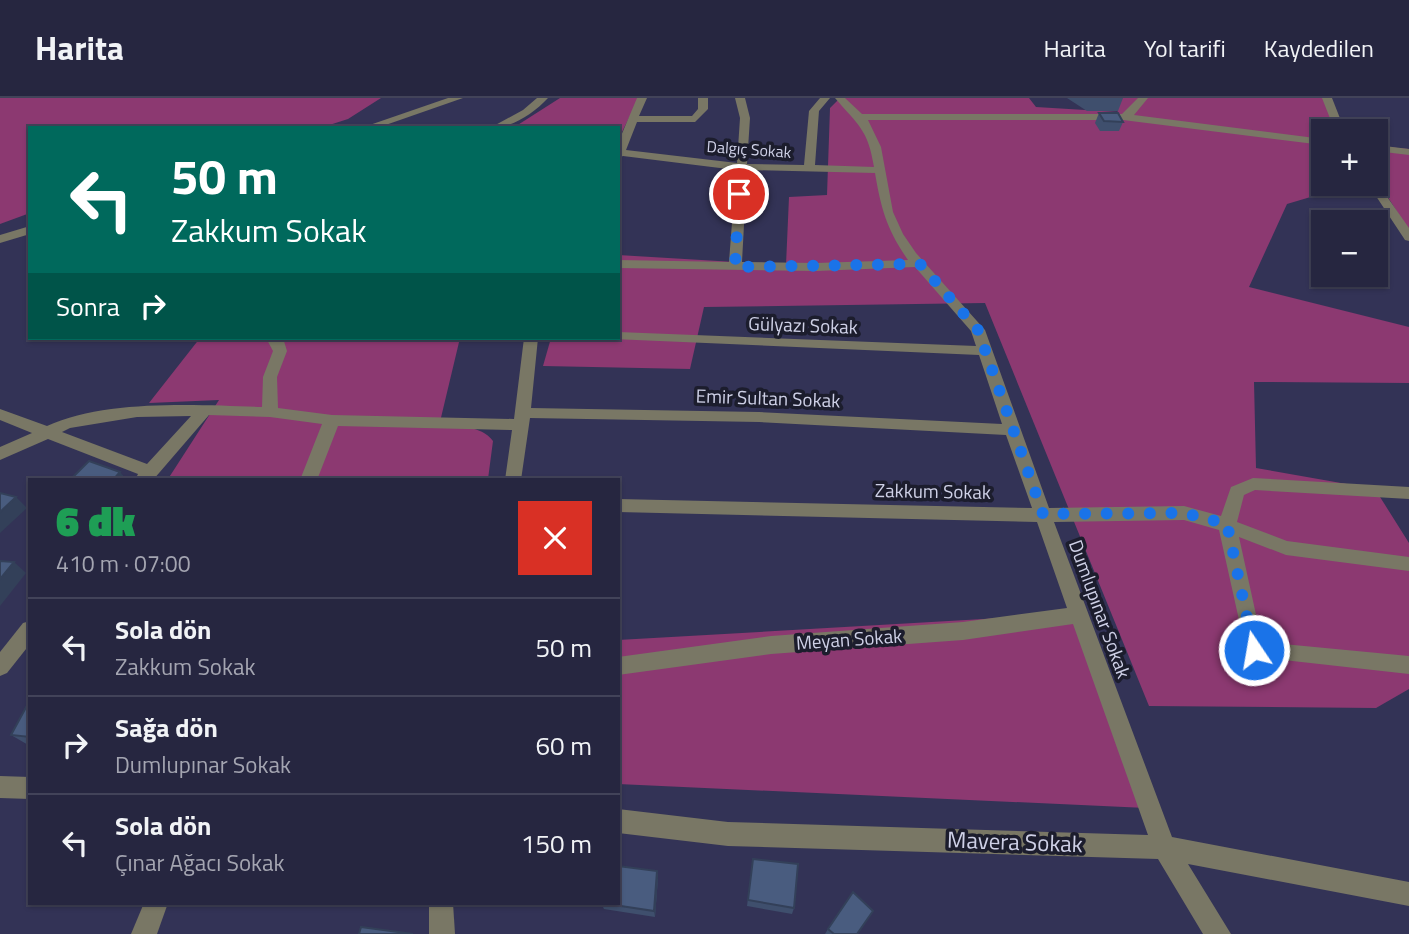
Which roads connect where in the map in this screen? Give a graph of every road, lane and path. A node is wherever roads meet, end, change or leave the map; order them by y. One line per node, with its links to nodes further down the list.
1 (458, 98): 14 (street)
2 (543, 98): 17 (street)
3 (642, 98): 12 (street)
4 (703, 98): 12 (street)
5 (740, 98): 23 (street)
6 (825, 98): 24 (street)
7 (840, 98): 10 (street, Dumlupınar Sokak)
8 (1143, 98): 11 (street)
9 (1327, 98): 13 (street)
10 (860, 117): 11 (street); 25 (street, Dumlupınar Sokak)
11 (1123, 117): 18 (street)
12 (635, 119): 20 (street)
13 (1335, 119)
14 (390, 120): 15 (street); 16 (street)
15 (372, 126)
16 (400, 126)
17 (499, 126)
18 (1311, 140)
19 (1388, 149): 21 (street)
20 (620, 151)
21 (1409, 152)
22 (620, 153): 23 (street, Dalgıç Sokak)
23 (740, 167): 24 (street, Dalgıç Sokak); 32 (street)
24 (808, 168): 25 (street, Dalgıç Sokak)
25 (878, 170): 31 (street, Dumlupınar Sokak)
26 (1382, 196): 28 (street)
27 (26, 234): 29 (street)
28 (1409, 237)
29 (0, 239)
30 (620, 264): 32 (street)
31 (920, 264): 32 (street); 36 (street, Dumlupınar Sokak)
32 (735, 267)
33 (620, 336): 36 (street, Gülyazı Sokak)
34 (277, 340): 38 (street)
35 (531, 340): 40 (street)
36 (987, 351): 42 (street, Dumlupınar Sokak)
37 (205, 410): 38 (street, Emir Sultan Sokak); 43 (street, Emir Sultan Sokak); 45 (street)
38 (270, 412): 41 (street, Emir Sultan Sokak)
39 (0, 414): 43 (street)
40 (522, 419): 41 (street, Emir Sultan Sokak); 42 (street, Emir Sultan Sokak); 47 (street)
41 (332, 420): 46 (street)
42 (1012, 430): 50 (street, Dumlupınar Sokak)
43 (43, 432): 44 (street, Emir Sultan Sokak); 45 (street)
44 (0, 454)
45 (147, 475)
46 (309, 478)
47 (513, 478)
48 (1409, 493): 51 (street)
49 (620, 506): 50 (street, Zakkum Sokak)
50 (1043, 514): 51 (street, Zakkum Sokak); 53 (street, Dumlupınar Sokak)
51 (1227, 524): 52 (street, Zakkum Sokak); 55 (street)
52 (1409, 564)
53 (1080, 615): 56 (street, Meyan Sokak); 61 (street, Dumlupınar Sokak)
54 (28, 632): 57 (street)
55 (1409, 665)
56 (620, 666)
57 (0, 667)
58 (0, 787): 59 (street)
59 (28, 788)
60 (620, 821): 61 (street, Mavera Sokak)
61 (1164, 847): 62 (street, Mavera Sokak); 67 (street, Dumlupınar Sokak)
62 (1409, 894)
63 (155, 905): 65 (street)
64 (441, 905): 66 (street)
65 (144, 934)
66 (442, 934)
67 (1218, 934)

